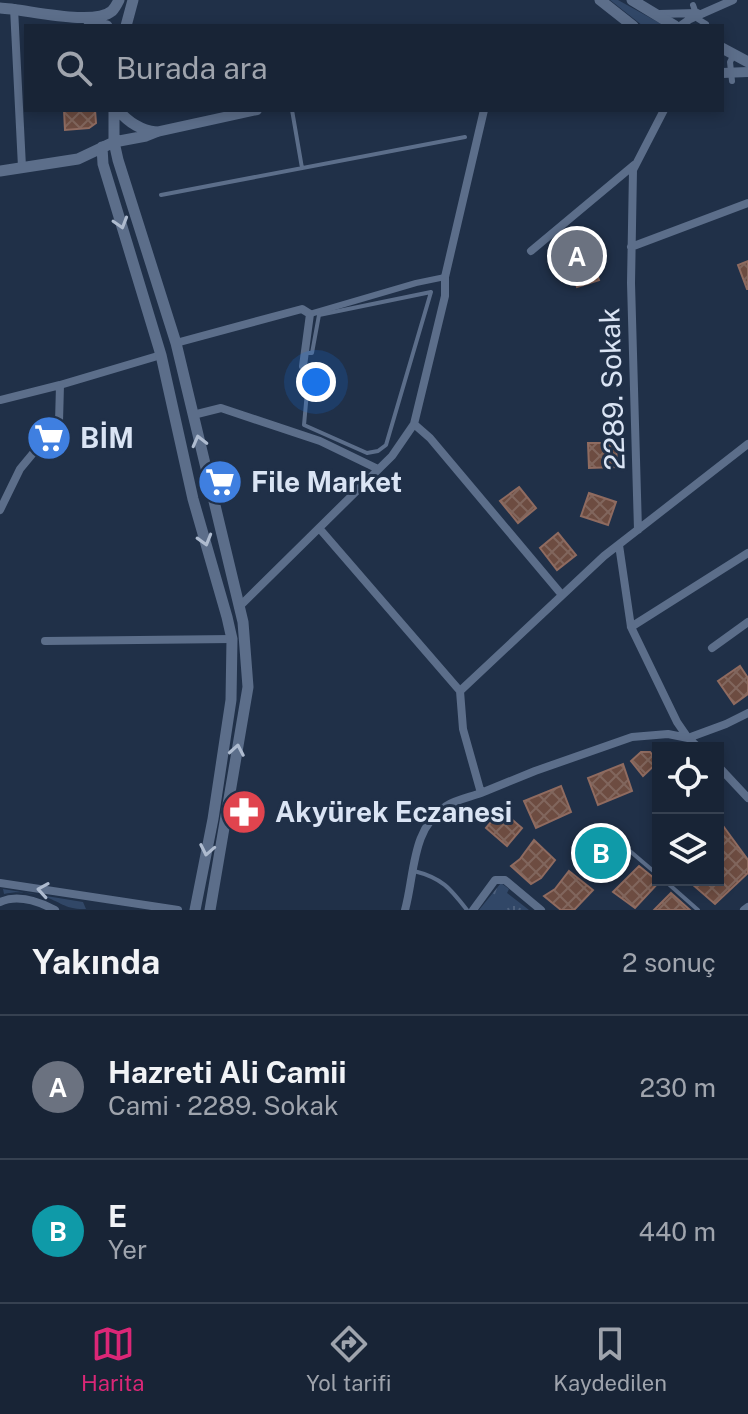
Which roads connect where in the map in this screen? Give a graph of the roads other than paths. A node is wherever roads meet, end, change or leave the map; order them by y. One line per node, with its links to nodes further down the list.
1 (119, 0): 10 (main road)
2 (133, 0): 12 (main road)
3 (632, 0): 8 (main road)
4 (733, 0): 9 (street)
5 (601, 2): 13 (main road)
6 (0, 8): 7 (main road)
7 (14, 8): 10 (main road); 30 (street)
8 (653, 14): 9 (street); 14 (main road)
9 (700, 17)
10 (83, 18): 11 (main road)
11 (101, 24)
12 (127, 24)
13 (629, 24)
14 (674, 24)
15 (724, 49): 16 (main road)
16 (735, 52): 17 (main road); 18 (street)
17 (747, 72): 18 (street)
18 (728, 76)
19 (116, 112): 27 (main road)
20 (118, 112): 25 (main road)
21 (248, 112): 25 (street)
22 (292, 112): 31 (lane)
23 (484, 112): 37 (street)
24 (663, 112): 29 (street, 2289. Sokak)
25 (156, 132): 27 (main road)
26 (465, 137): 31 (lane)
27 (114, 142): 28 (main road); 39 (main road)
28 (102, 147): 30 (main road); 41 (main road, one-way to 41)
29 (635, 164): 35 (street, 2289. Sokak); 36 (street)
30 (22, 167): 32 (main road)
31 (302, 168): 33 (lane)
32 (0, 171)
33 (161, 195)
34 (748, 203): 35 (street)
35 (631, 247): 51 (street, 2289. Sokak)
36 (531, 251)
37 (445, 277): 38 (street); 46 (street)
38 (306, 312): 39 (street); 40 (street)
39 (176, 343): 41 (main road); 45 (main road)
40 (304, 353): 42 (street); 42 (lane)
41 (161, 355): 43 (street); 56 (main road, one-way to 56)
42 (303, 366)
43 (60, 385): 44 (street); 49 (street)
44 (0, 400)
45 (193, 415): 48 (street); 55 (main road, one-way to 45)
46 (414, 424): 48 (street); 54 (street)
47 (748, 444): 51 (street)
48 (378, 469): 50 (street)
49 (0, 510)
50 (319, 528): 55 (street); 62 (street)
51 (638, 530): 52 (street)
52 (619, 545): 54 (street); 58 (street)
53 (748, 553): 58 (street)
54 (562, 595): 62 (street)
55 (239, 607): 56 (main road); 80 (main road, one-way to 55)
56 (227, 617): 59 (main road)
57 (748, 622): 61 (street)
58 (631, 627): 64 (street)
59 (232, 639): 60 (street); 79 (main road, one-way to 79)
60 (45, 641)
61 (712, 648)
62 (460, 691): 67 (street)
63 (748, 713): 64 (street)
64 (688, 738): 65 (street); 67 (street)
65 (692, 742)
66 (724, 772): 68 (street)
67 (481, 793): 71 (street)
68 (748, 798)
69 (604, 834): 70 (lane)
70 (652, 870)
71 (412, 871): 81 (street); 82 (lane)
72 (0, 883): 74 (street, one-way to 72)
73 (671, 886): 85 (lane)
74 (118, 901): 77 (street); 78 (street)
75 (0, 902): 76 (street)
76 (55, 910)
77 (105, 910)
78 (178, 910)
79 (195, 910)
80 (210, 910)
81 (405, 910)
82 (467, 910)
83 (473, 910): 84 (street)
84 (541, 910)
85 (698, 910)

